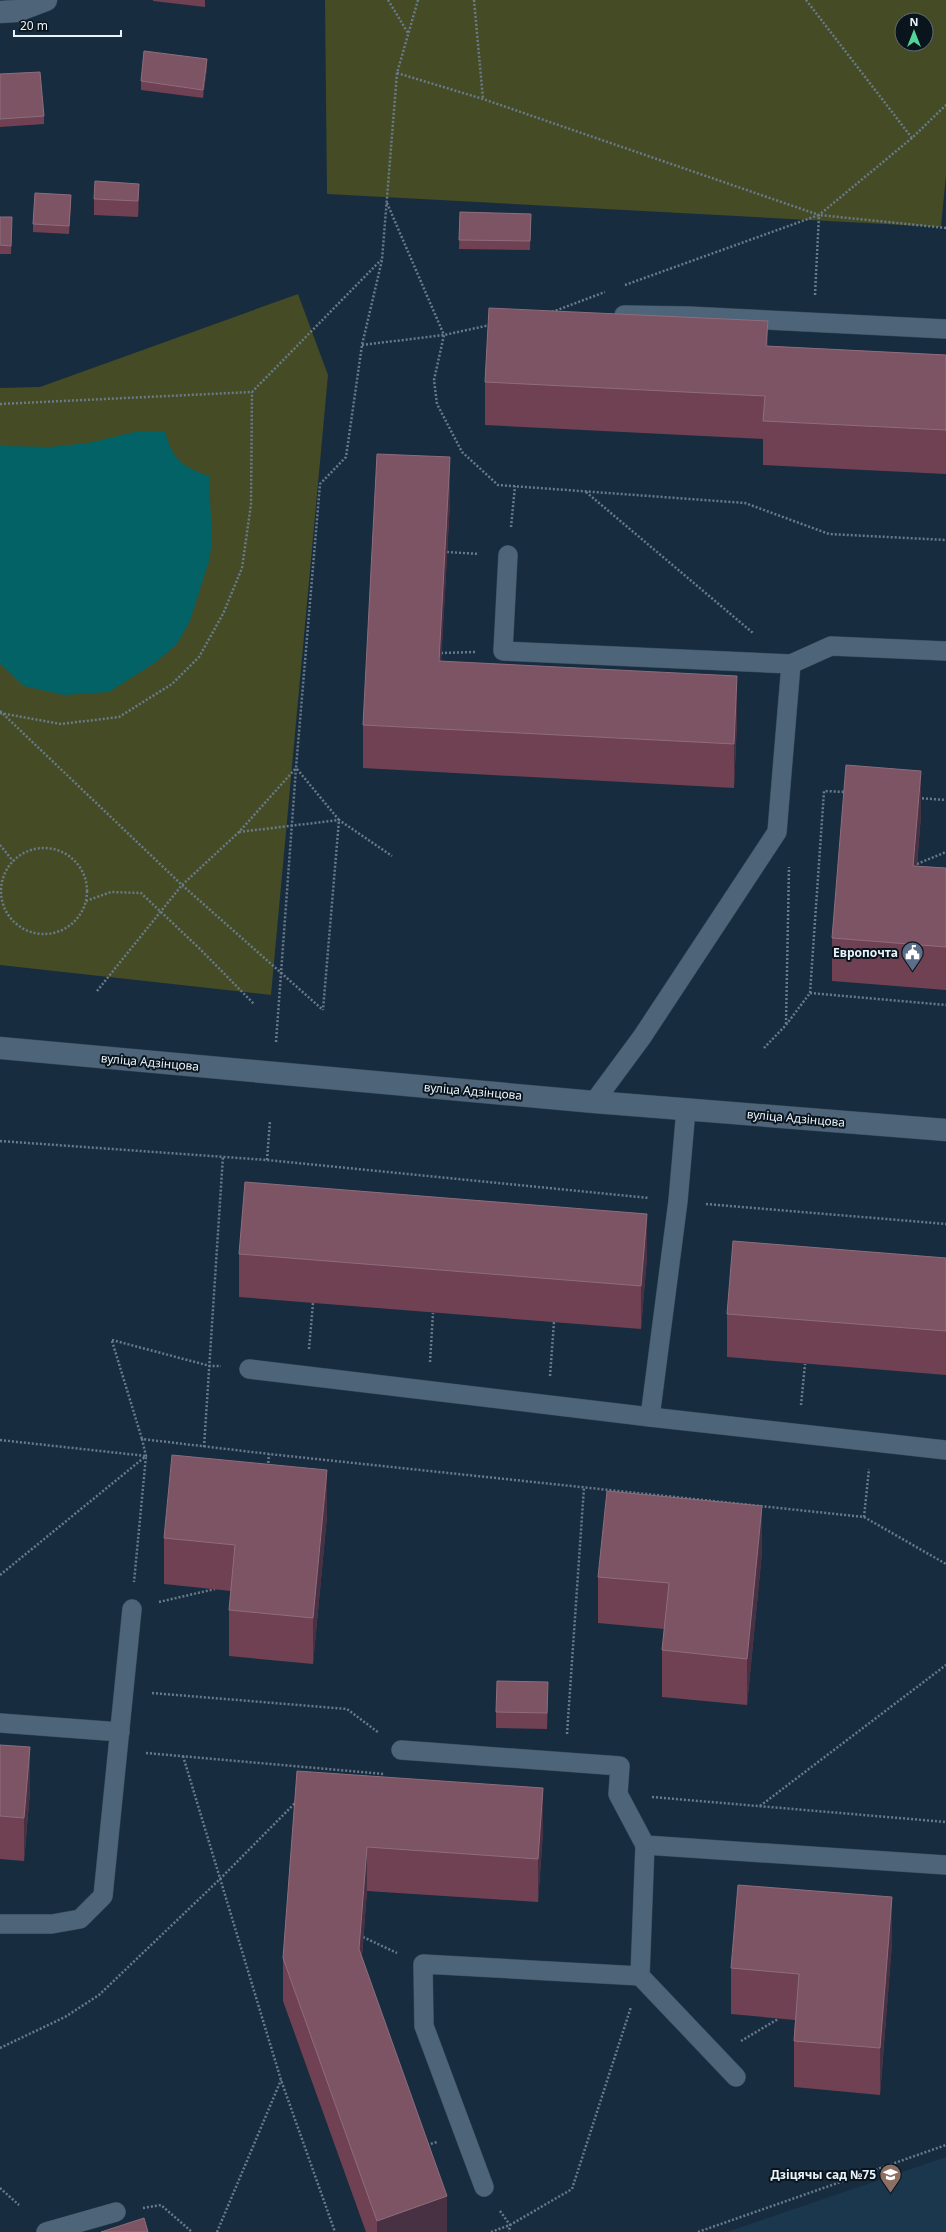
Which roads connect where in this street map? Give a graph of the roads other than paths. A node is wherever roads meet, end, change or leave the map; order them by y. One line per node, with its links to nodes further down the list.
1 (46, 0): 2 (main road)
2 (0, 12)
3 (609, 315): 4 (lane)
4 (946, 329)
5 (508, 555): 7 (lane)
6 (946, 651): 7 (lane)
7 (791, 664): 9 (lane)
8 (0, 1048): 9 (main road, вуліца Адзінцова)
9 (594, 1102): 10 (main road, вуліца Адзінцова)
10 (686, 1109): 11 (main road, вуліца Адзінцова); 13 (lane)
11 (946, 1130)
12 (249, 1368): 13 (lane)
13 (650, 1417): 14 (lane)
14 (946, 1450)
15 (132, 1609): 17 (lane)
16 (0, 1723): 17 (lane)
17 (120, 1732): 21 (lane)
18 (401, 1750): 19 (lane)
19 (645, 1845): 20 (lane); 22 (lane)
20 (946, 1865)
21 (0, 1924)
22 (640, 1976): 23 (lane); 24 (lane)
23 (736, 2077)
24 (484, 2187)
25 (116, 2212): 26 (lane)
26 (46, 2232)

